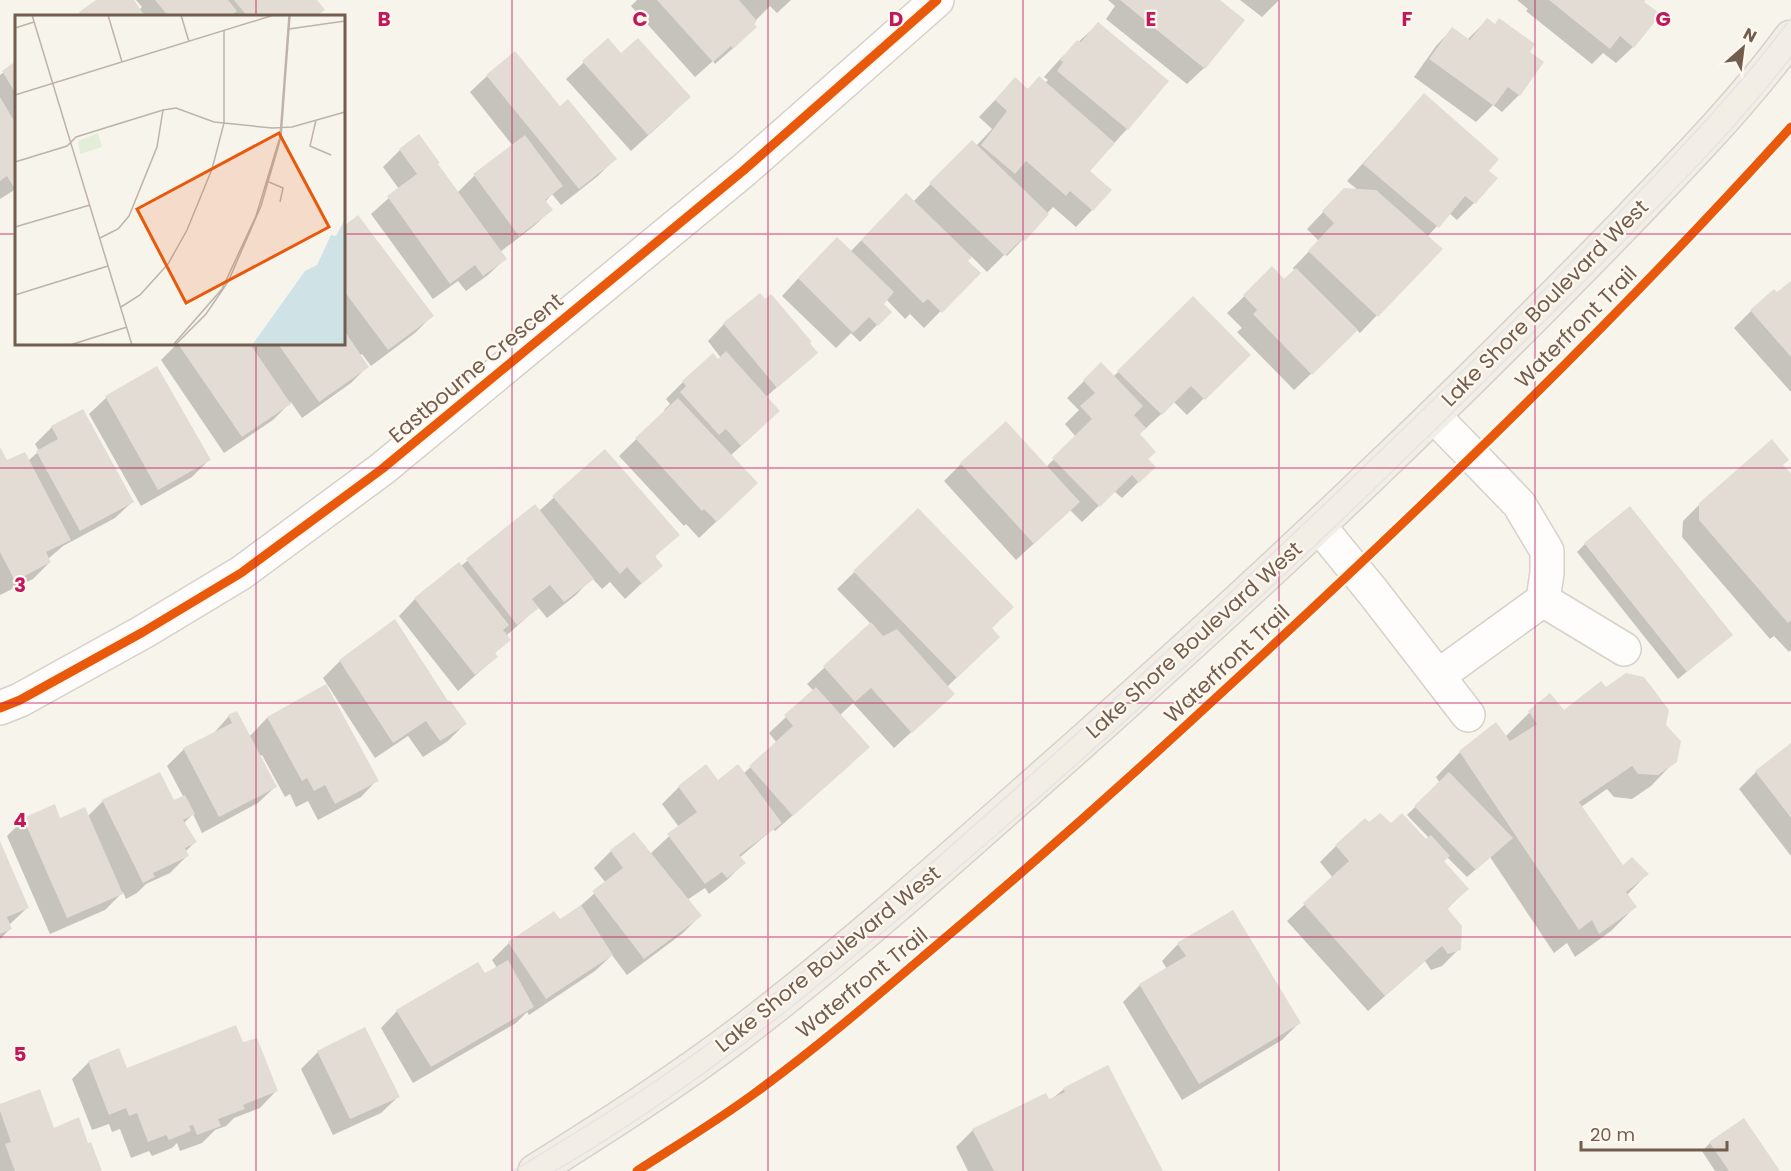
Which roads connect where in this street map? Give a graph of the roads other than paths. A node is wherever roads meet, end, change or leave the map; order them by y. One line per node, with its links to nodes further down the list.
1 (937, 0): 8 (street, Eastbourne Crescent)
2 (1791, 37): 3 (main road, Lake Shore Boulevard West)
3 (1434, 416): 4 (main road, Lake Shore Boulevard West); 5 (street)
4 (1319, 526): 7 (street); 10 (main road, Lake Shore Boulevard West)
5 (1543, 600): 6 (street); 7 (street)
6 (1624, 649)
7 (1437, 676): 9 (street)
8 (0, 708)
9 (1468, 715)
10 (535, 1171)

